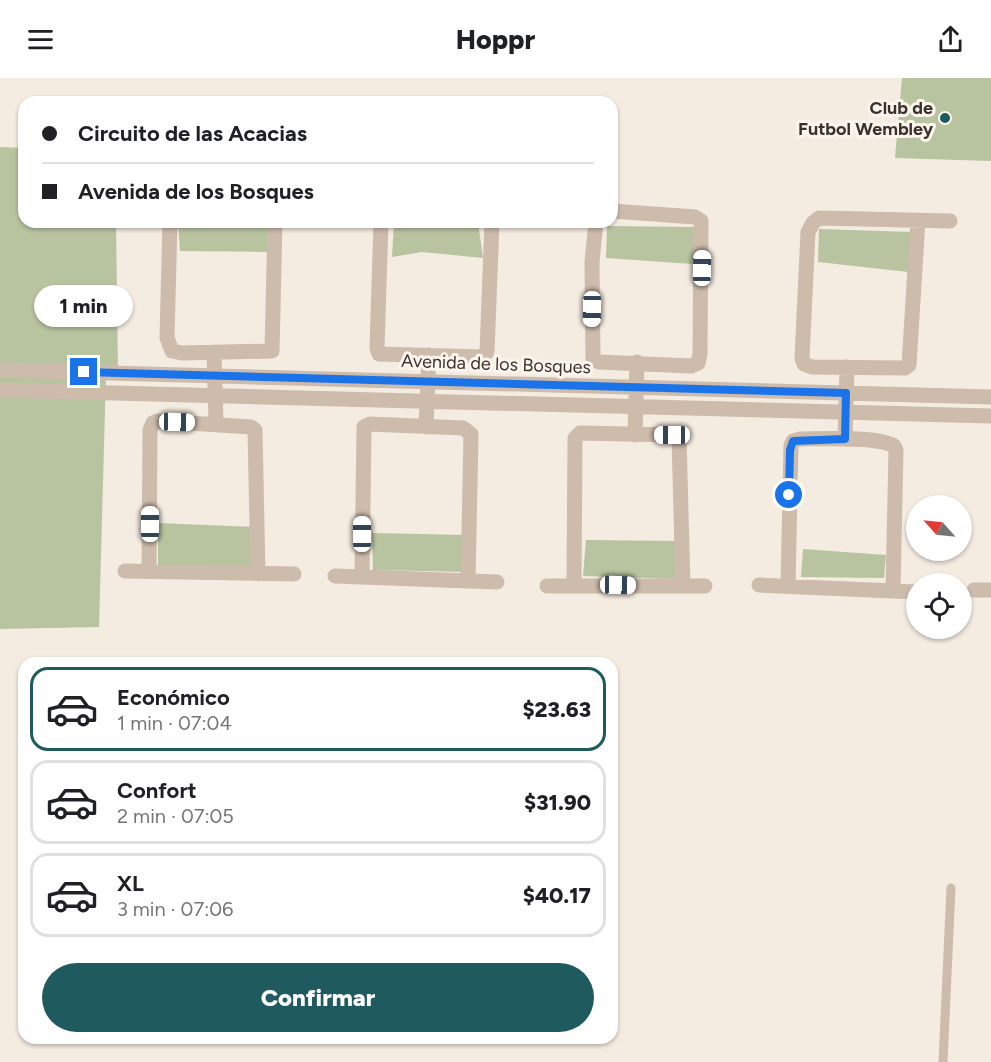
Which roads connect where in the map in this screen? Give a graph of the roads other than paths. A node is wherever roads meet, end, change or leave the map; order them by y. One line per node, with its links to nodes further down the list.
1 (618, 211): 11 (street)
2 (918, 220): 3 (street); 12 (street); 12 (street)
3 (950, 221)
4 (170, 228): 9 (street)
5 (275, 228): 9 (street)
6 (381, 228): 10 (street)
7 (492, 228): 10 (street)
8 (595, 228): 11 (street)
9 (214, 352): 14 (street)
10 (429, 355): 15 (street)
11 (637, 362): 16 (street)
12 (847, 367): 18 (street)
13 (0, 370): 14 (street, Avenida de los Bosques)
14 (215, 376): 15 (street, Avenida de los Bosques); 19 (street)
15 (428, 381): 16 (street, Avenida de los Bosques); 21 (street)
16 (636, 387): 18 (street, Avenida de los Bosques); 22 (street)
17 (0, 390): 19 (street)
18 (846, 393): 20 (street, Avenida de los Bosques); 23 (street)
19 (215, 396): 21 (street); 25 (street)
20 (991, 397)
21 (427, 402): 22 (street); 26 (street)
22 (635, 407): 23 (street); 27 (street)
23 (845, 413): 24 (street); 28 (street)
24 (991, 417)
25 (216, 423): 30 (street); 31 (street)
26 (426, 427): 34 (street); 35 (street)
27 (635, 435): 37 (street); 40 (street)
28 (845, 439): 42 (street); 45 (street)
29 (125, 571): 30 (street)
30 (150, 571): 31 (street)
31 (258, 574): 32 (street)
32 (294, 574)
33 (335, 576): 34 (street)
34 (362, 576): 35 (street)
35 (468, 581): 36 (street)
36 (497, 582)
37 (574, 585): 39 (street); 40 (street)
38 (759, 585): 42 (street)
39 (547, 586)
40 (683, 586): 41 (street)
41 (705, 586)
42 (788, 586): 45 (street)
43 (974, 590): 44 (street)
44 (991, 590)
45 (893, 591): 46 (street)
46 (906, 592)
47 (951, 888): 48 (lane)
48 (943, 1062)

